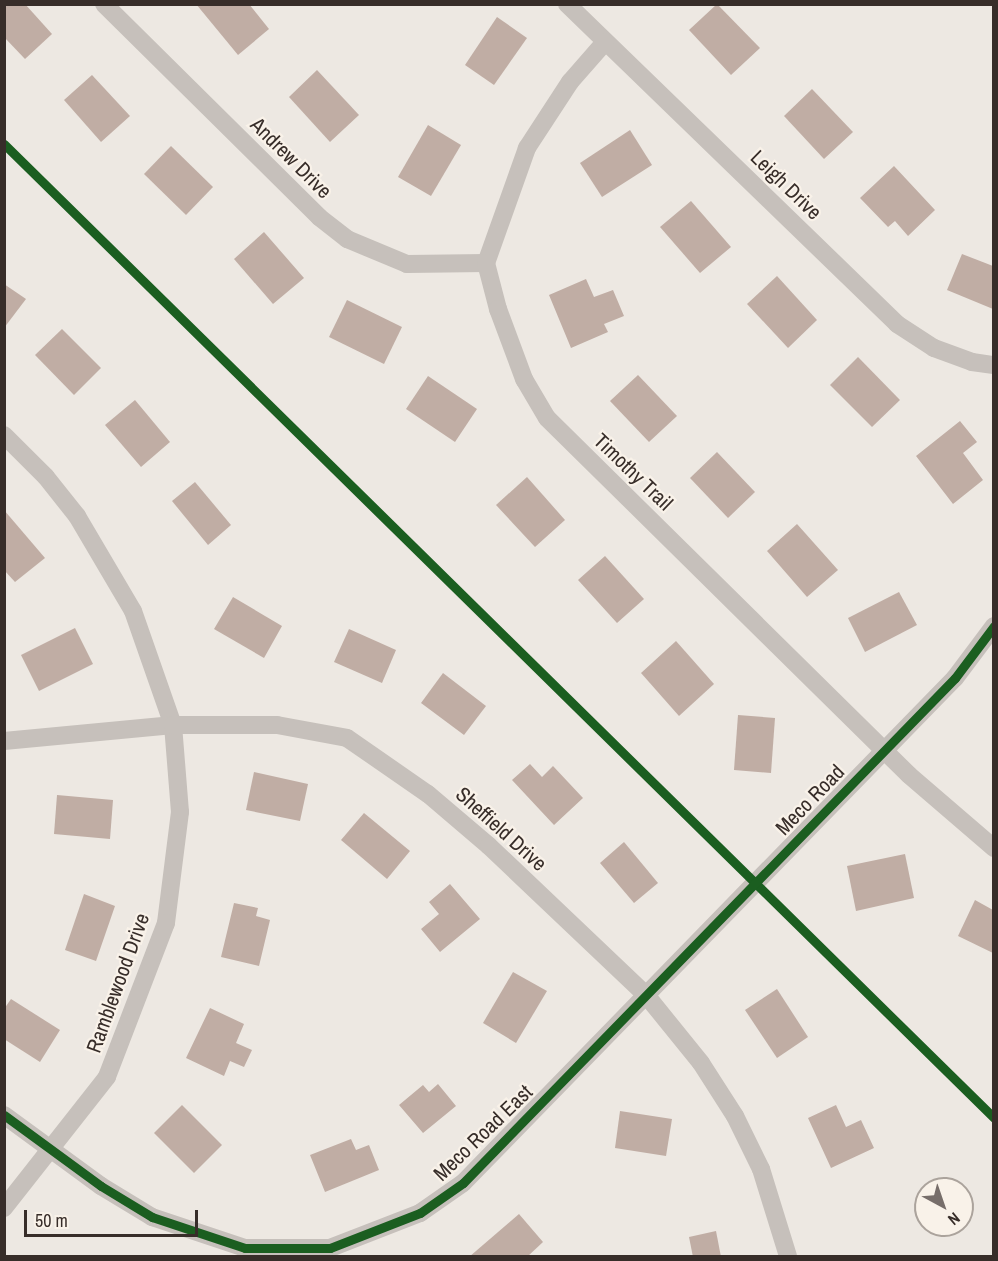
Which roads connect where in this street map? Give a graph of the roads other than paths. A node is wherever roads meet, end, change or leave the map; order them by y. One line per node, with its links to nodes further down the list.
1 (104, 4): 4 (street, Andrew Drive)
2 (567, 4): 3 (street, Leigh Drive)
3 (606, 42): 4 (street); 5 (street, Leigh Drive)
4 (486, 263): 10 (street, Timothy Trail)
5 (993, 365)
6 (4, 435): 8 (street, Ramblewood Drive)
7 (993, 626): 10 (street, Meco Road)
8 (173, 725): 9 (street, Sheffield Drive); 12 (street, Sheffield Drive); 14 (street, Ramblewood Drive)
9 (4, 741)
10 (884, 750): 11 (street, Timothy Trail); 12 (street, Meco Road)
11 (993, 848)
12 (646, 995): 16 (street, Meco Road East); 17 (street, Sheffield Drive)
13 (4, 1115): 14 (street, Meco Road East)
14 (54, 1148): 15 (street, Ramblewood Drive); 16 (street, Meco Road East)
15 (4, 1208)
16 (330, 1252)
17 (788, 1257)

